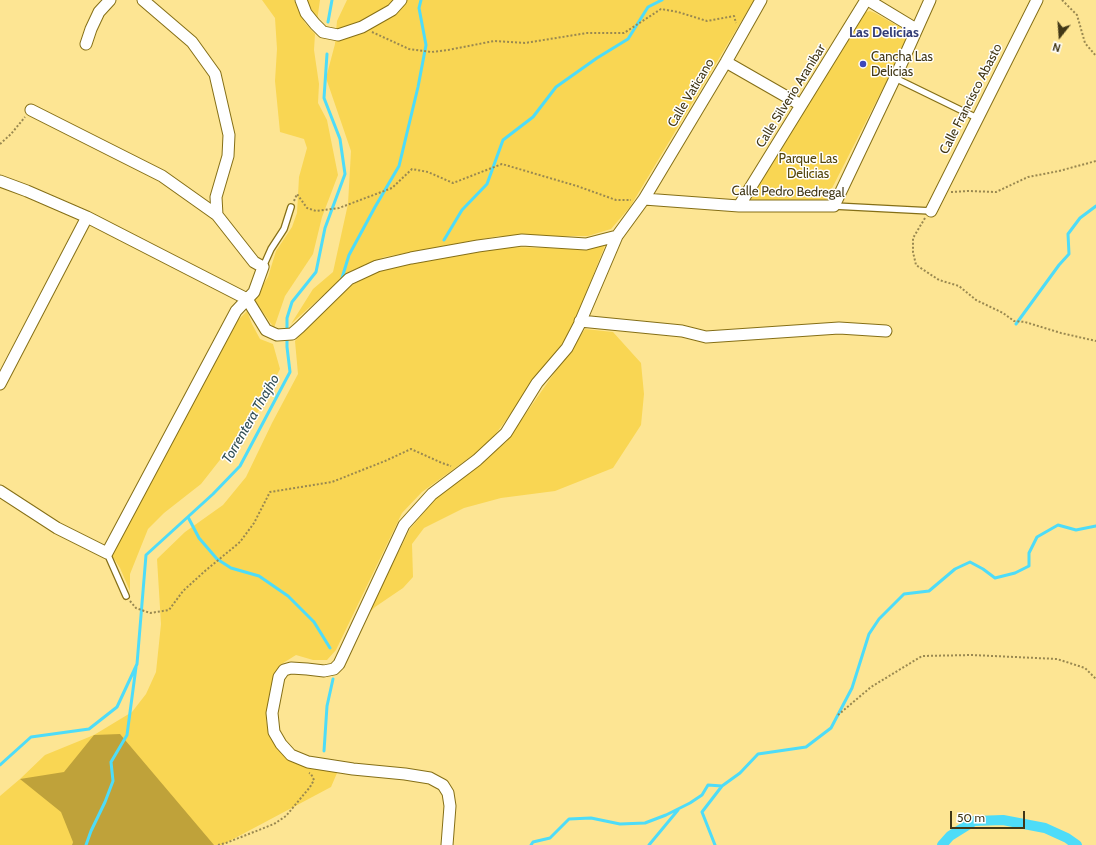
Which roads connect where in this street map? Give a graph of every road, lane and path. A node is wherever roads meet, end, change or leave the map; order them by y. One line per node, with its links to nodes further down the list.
1 (110, 0): 13 (street)
2 (143, 0): 29 (street)
3 (301, 0): 10 (street)
4 (400, 0): 10 (street)
5 (761, 0): 12 (street, Calle Vaticano)
6 (867, 0): 11 (street); 17 (street, Calle Silverio Aranibar)
7 (930, 0): 11 (street)
8 (1037, 0): 19 (street, Calle Francisco Abasto)
9 (1062, 0): 14 (path)
10 (362, 27): 12 (path)
11 (916, 29): 16 (street)
12 (742, 35): 15 (street, Calle Vaticano)
13 (86, 44)
14 (1096, 56)
15 (726, 62): 17 (street); 24 (street, Calle Vaticano)
16 (895, 78): 19 (lane); 26 (street)
17 (801, 105): 25 (street, Calle Silverio Aranibar)
18 (31, 110): 20 (path); 29 (street)
19 (977, 118): 23 (street, Calle Francisco Abasto)
20 (0, 144)
21 (1096, 161): 23 (path)
22 (0, 181): 30 (street)
23 (940, 193): 28 (street, Calle Francisco Abasto)
24 (644, 200): 25 (street, Calle Pedro Bedregal); 27 (path); 31 (street, Calle Vaticano)
25 (739, 206): 26 (street, Calle Pedro Bedregal)
26 (834, 206): 28 (lane, Calle Pedro Bedregal)
27 (291, 207): 32 (lane)
28 (931, 211): 36 (path)
29 (217, 215): 32 (street)
30 (87, 217): 33 (street); 37 (street)
31 (617, 236): 33 (street); 34 (street, Calle Vaticano)
32 (263, 267): 33 (street)
33 (247, 299): 40 (street)
34 (580, 321): 35 (street); 38 (street, Calle Vaticano)
35 (886, 331)
36 (1096, 341)
37 (0, 384)
38 (464, 470): 41 (path); 46 (street, Calle Vaticano)
39 (0, 491): 40 (street)
40 (107, 553): 41 (lane)
41 (126, 596)
42 (1096, 679): 43 (path)
43 (838, 715)
44 (305, 772): 45 (path)
45 (218, 845)
46 (447, 845)

